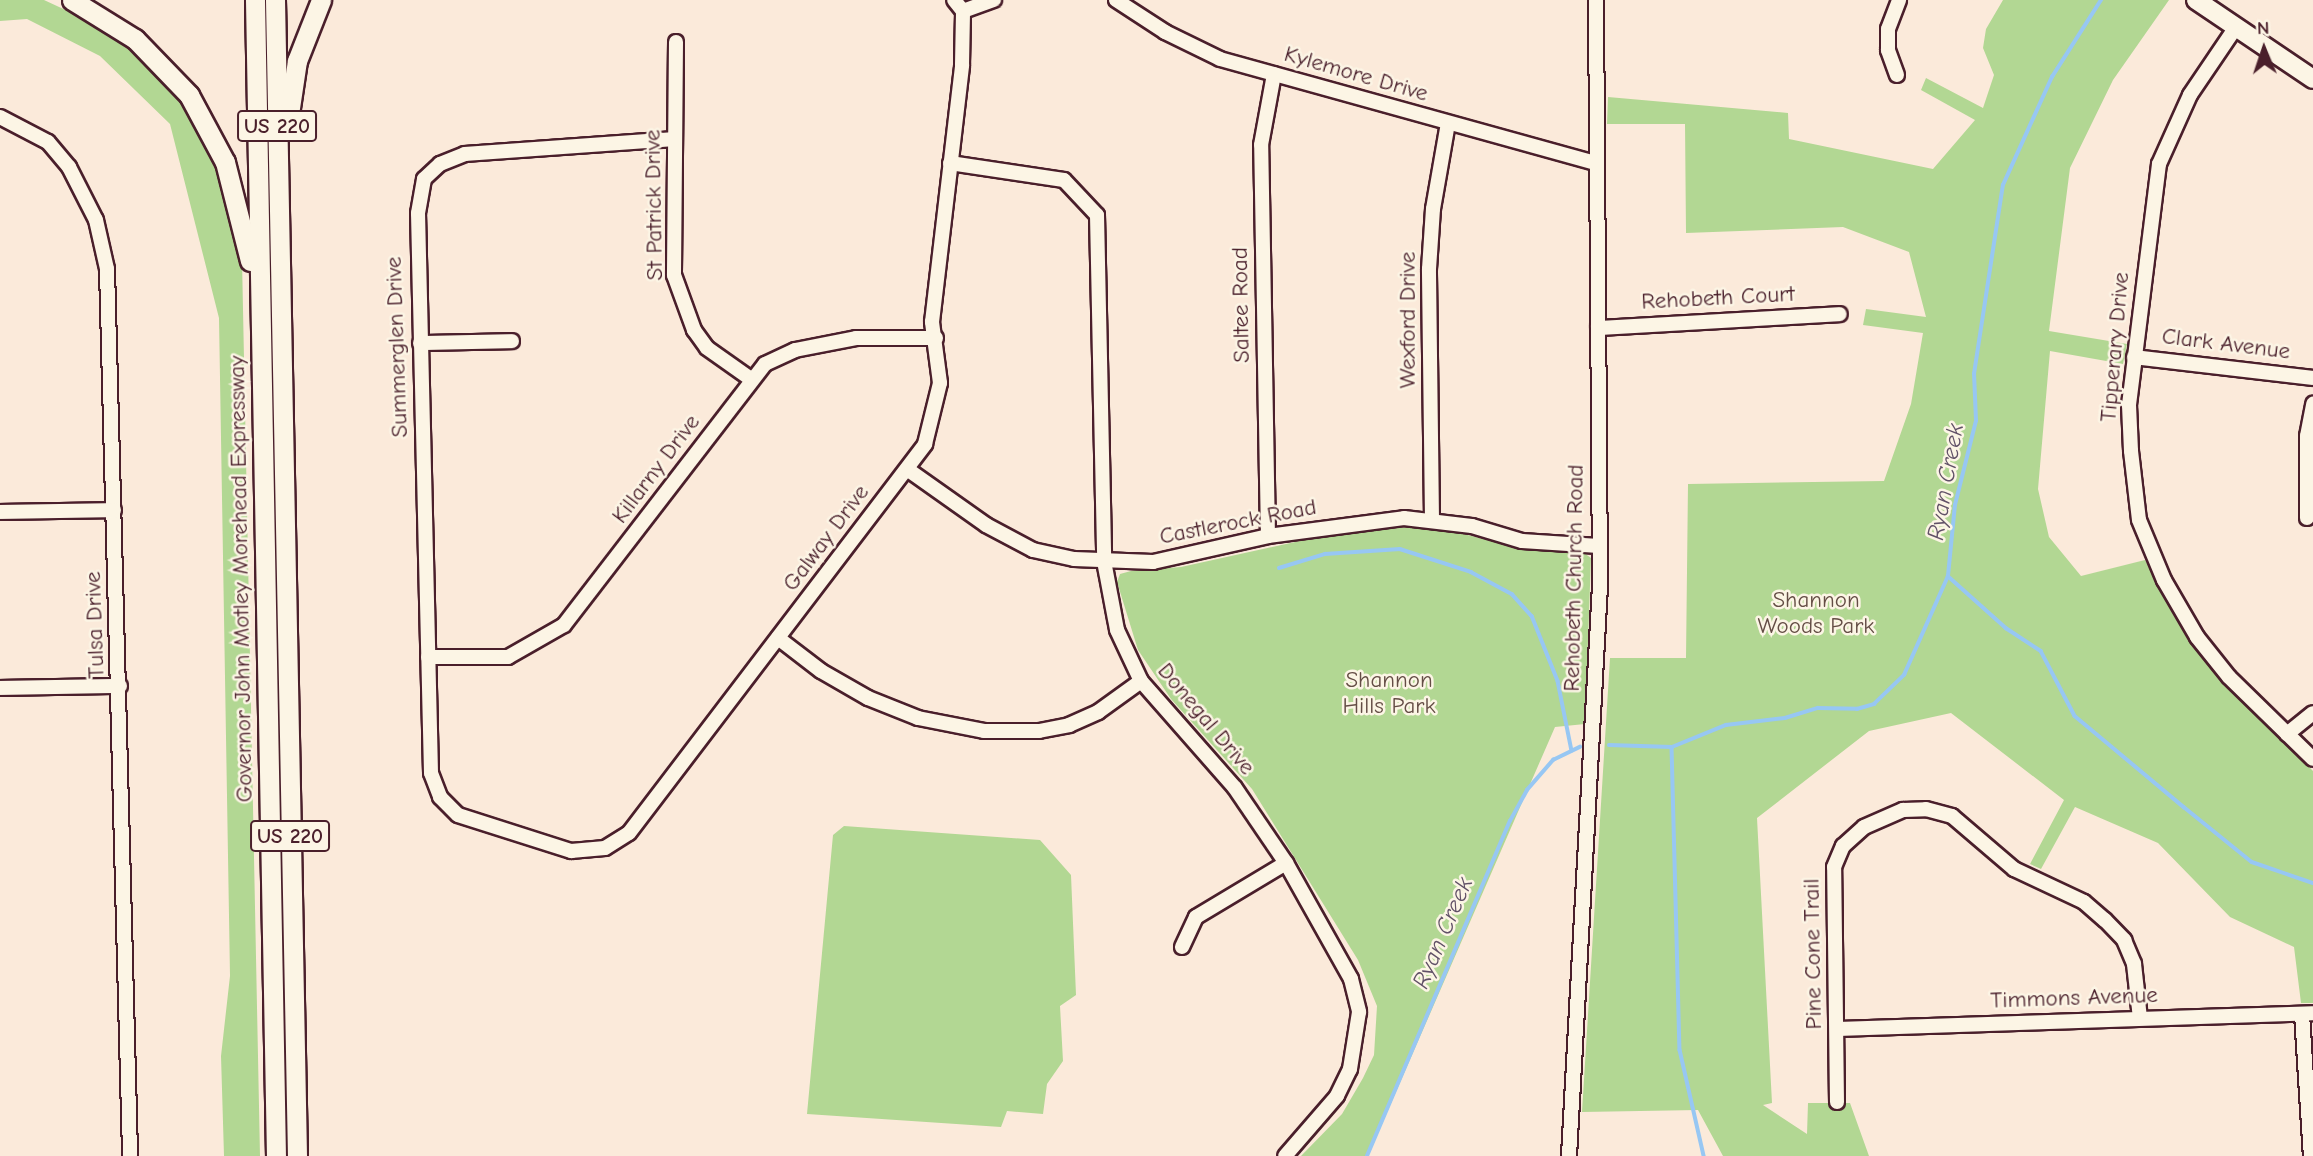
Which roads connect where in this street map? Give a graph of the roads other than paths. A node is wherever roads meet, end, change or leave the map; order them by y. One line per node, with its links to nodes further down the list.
1 (72, 0): 22 (highway)
2 (255, 0): 22 (highway, Governor John Motley Morehead Expressway / US 220)
3 (275, 0): 21 (highway, Governor John Motley Morehead Expressway / US 220)
4 (321, 0): 21 (highway)
5 (994, 0): 10 (street)
6 (1596, 0): 20 (street, Rehobeth Church Road)
7 (1899, 0): 14 (street)
8 (2196, 0): 11 (main road)
9 (1118, 1): 13 (street, Kylemore Drive)
10 (959, 5): 19 (street, Galway Drive)
11 (2236, 27): 15 (main road); 28 (street, Tipperary Drive)
12 (676, 42): 18 (street, St Patrick Drive)
13 (1274, 74): 17 (street, Kylemore Drive); 37 (street, Saltee Road)
14 (1897, 75)
15 (2313, 79)
16 (0, 117): 33 (street, Tulsa Drive)
17 (1448, 123): 20 (street, Kylemore Drive); 36 (street, Wexford Drive)
18 (675, 139): 27 (street, Summerglen Drive); 30 (street, St Patrick Drive)
19 (950, 163): 25 (street, Galway Drive); 39 (street, Donegal Drive)
20 (1596, 163): 24 (street, Rehobeth Church Road)
21 (280, 251): 57 (highway, Governor John Motley Morehead Expressway / US 220)
22 (260, 284): 56 (highway, Governor John Motley Morehead Expressway / US 220)
23 (1840, 314): 24 (street, Rehobeth Court)
24 (1598, 328): 38 (street, Rehobeth Church Road)
25 (936, 338): 30 (street, Killarny Drive); 32 (street, Galway Drive)
26 (512, 341): 27 (street)
27 (420, 343): 41 (street, Summerglen Drive)
28 (2134, 356): 29 (street, Clark Avenue); 46 (street, Tipperary Drive)
29 (2313, 378)
30 (751, 379): 41 (street, Killarny Drive)
31 (2313, 404): 35 (street)
32 (907, 469): 39 (street, Castlerock Road); 40 (street, Galway Drive)
33 (114, 510): 34 (street); 43 (street, Tulsa Drive)
34 (0, 512)
35 (2307, 518)
36 (1432, 519): 37 (street, Castlerock Road); 38 (street, Castlerock Road)
37 (1268, 536): 39 (street, Castlerock Road)
38 (1599, 546): 59 (street, Rehobeth Church Road)
39 (1104, 561): 42 (street, Donegal Drive)
40 (778, 638): 42 (street); 48 (street, Galway Drive)
41 (428, 657): 48 (street, Summerglen Drive)
42 (1141, 681): 49 (street, Donegal Drive)
43 (120, 686): 44 (street); 55 (street, Tulsa Drive)
44 (0, 688)
45 (2313, 713): 46 (street)
46 (2287, 734): 47 (street, Tipperary Drive)
47 (2313, 759)
48 (431, 773)
49 (1286, 863): 50 (street); 58 (street, Donegal Drive)
50 (1182, 947)
51 (2307, 1013): 52 (street, Timmons Avenue); 60 (street)
52 (2140, 1018): 53 (street, Timmons Avenue); 53 (street, Pine Cone Trail)
53 (1837, 1029): 54 (street, Pine Cone Trail)
54 (1837, 1102)
55 (130, 1156)
56 (276, 1156)
57 (296, 1156)
58 (1284, 1156)
59 (1569, 1156)
60 (2311, 1156)

